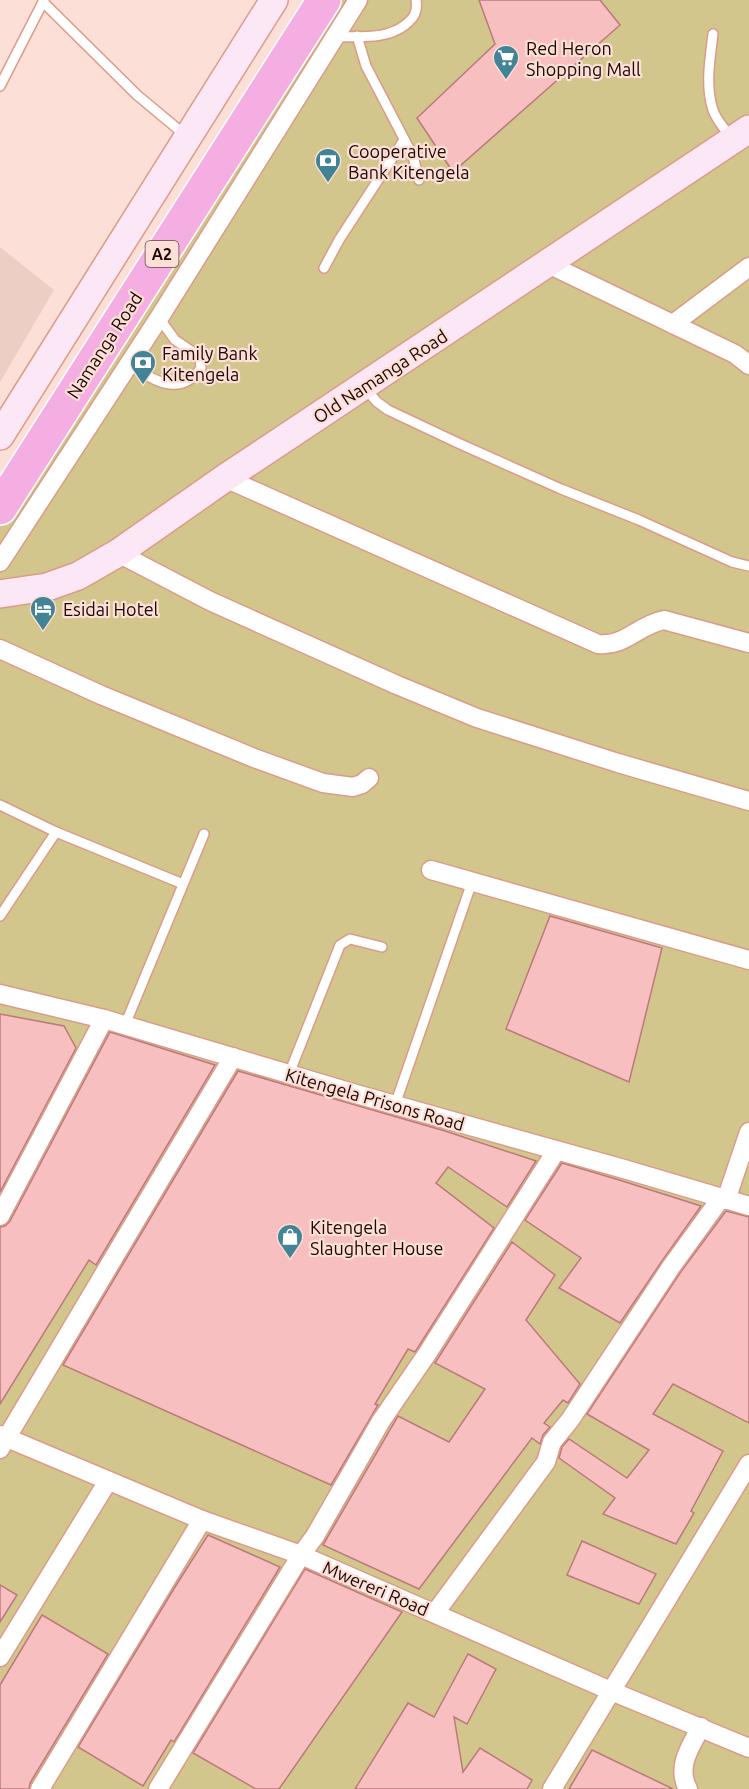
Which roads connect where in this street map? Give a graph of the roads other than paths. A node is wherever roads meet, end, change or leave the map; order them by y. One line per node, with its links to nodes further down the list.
1 (274, 0): 10 (street)
2 (358, 0): 5 (street)
3 (416, 0): 7 (lane)
4 (44, 1): 8 (lane); 10 (lane)
5 (323, 20): 7 (lane); 13 (highway, Namanga Road / A2)
6 (713, 34): 9 (lane)
7 (357, 36): 11 (lane)
8 (0, 86)
9 (741, 135): 14 (street, Old Namanga Road)
10 (187, 137): 22 (street)
11 (404, 140): 12 (lane); 16 (lane)
12 (419, 180)
13 (182, 251): 17 (street); 24 (highway, Namanga Road / A2)
14 (548, 264): 18 (street); 21 (street, Old Namanga Road)
15 (749, 267): 18 (street)
16 (324, 268)
17 (159, 318): 19 (street); 19 (lane)
18 (673, 324): 20 (street)
19 (128, 365): 26 (street)
20 (749, 365)
21 (364, 386): 23 (street, Old Namanga Road); 27 (lane)
22 (0, 435)
23 (225, 478): 25 (street, Old Namanga Road); 29 (street)
24 (0, 508)
25 (118, 553): 28 (street, Old Namanga Road); 32 (street)
26 (0, 562)
27 (749, 566)
28 (0, 594)
29 (749, 643)
30 (0, 649): 31 (street)
31 (369, 778)
32 (749, 801)
33 (0, 805): 34 (lane)
34 (56, 832): 38 (lane); 39 (lane)
35 (204, 834): 38 (lane)
36 (431, 870): 37 (street)
37 (472, 882): 41 (street); 47 (lane)
38 (183, 884): 44 (lane)
39 (0, 916)
40 (382, 946): 46 (lane)
41 (749, 960)
42 (0, 994): 43 (street, Kitengela Prisons Road)
43 (104, 1019): 44 (street, Kitengela Prisons Road); 52 (street)
44 (125, 1025): 45 (street, Kitengela Prisons Road)
45 (233, 1057): 46 (street, Kitengela Prisons Road); 53 (street)
46 (289, 1074): 47 (street, Kitengela Prisons Road)
47 (395, 1105): 49 (street, Kitengela Prisons Road)
48 (749, 1132): 50 (street)
49 (556, 1151): 50 (street, Kitengela Prisons Road); 57 (street)
50 (723, 1199): 51 (street, Kitengela Prisons Road); 58 (street)
51 (749, 1206)
52 (0, 1216)
53 (2, 1441): 55 (street, Mwereri Road)
54 (749, 1464): 60 (street)
55 (108, 1481): 56 (street, Mwereri Road); 59 (street)
56 (202, 1520): 57 (street, Mwereri Road); 63 (street)
57 (301, 1555): 58 (street, Mwereri Road); 64 (street)
58 (435, 1613): 60 (street, Mwereri Road)
59 (0, 1657)
60 (612, 1691): 61 (street, Mwereri Road); 65 (street)
61 (701, 1727): 62 (street, Mwereri Road); 66 (street)
62 (749, 1748)
63 (40, 1789)
64 (158, 1789)
65 (552, 1789)
66 (688, 1789)

